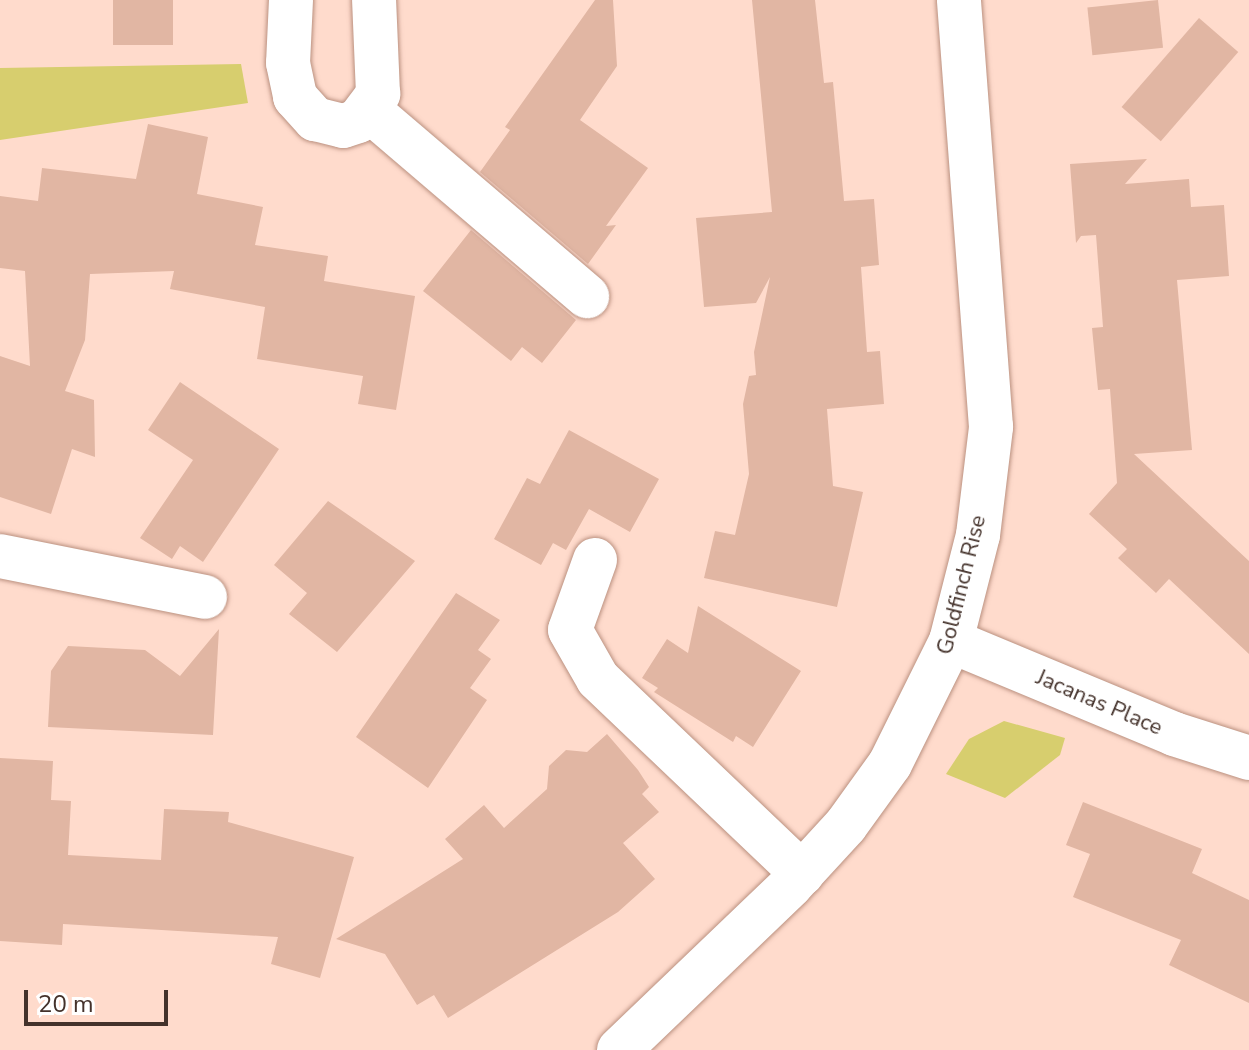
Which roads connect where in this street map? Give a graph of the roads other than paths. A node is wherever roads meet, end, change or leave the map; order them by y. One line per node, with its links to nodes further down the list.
1 (291, 0): 4 (street)
2 (374, 0): 4 (street)
3 (959, 0): 9 (street, Goldfinch Rise)
4 (369, 110): 5 (street)
5 (587, 296)
6 (0, 556): 8 (street)
7 (595, 560): 11 (street)
8 (205, 597)
9 (951, 641): 10 (street, Jacanas Place); 11 (street, Goldfinch Rise)
10 (1249, 758)
11 (802, 873): 12 (street, Goldfinch Rise)
12 (619, 1050)

